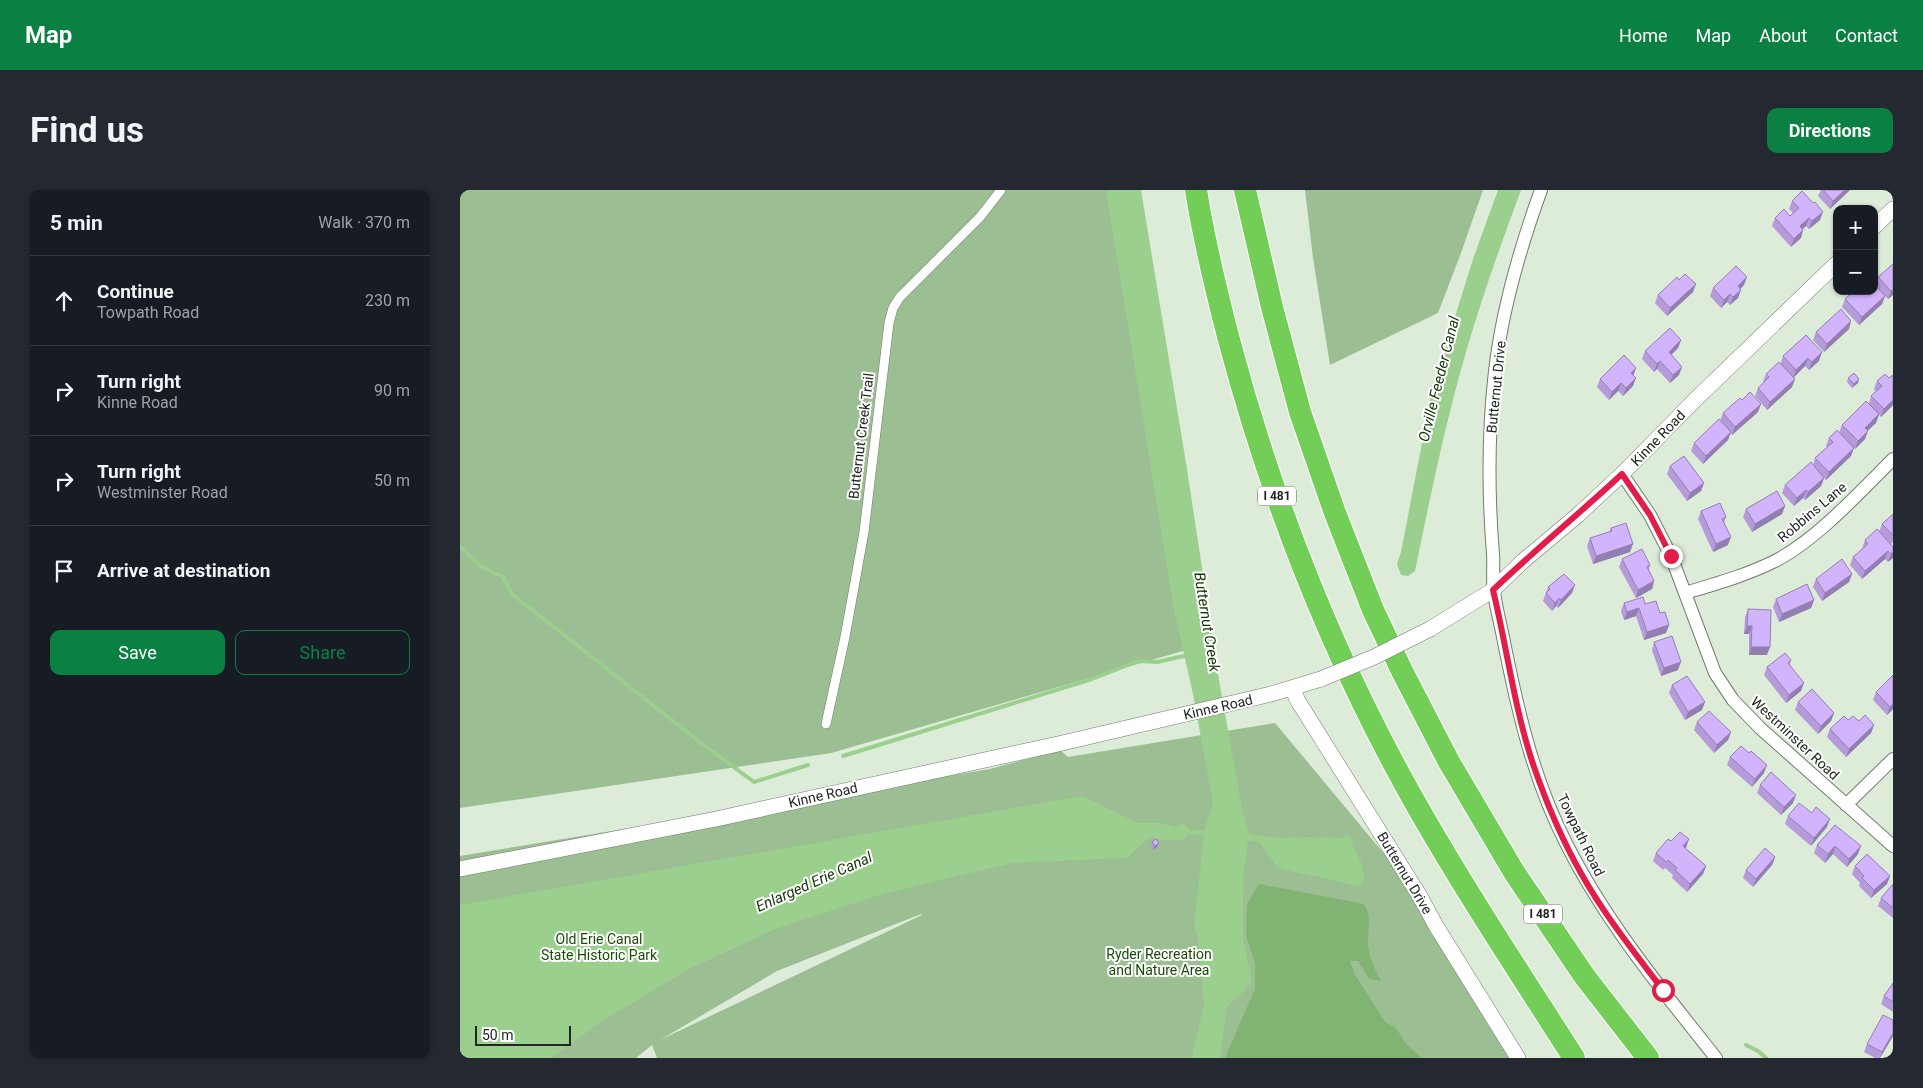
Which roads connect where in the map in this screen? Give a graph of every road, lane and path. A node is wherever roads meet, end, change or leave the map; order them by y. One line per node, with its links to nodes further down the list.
1 (1002, 190): 13 (street, Butternut Creek Trail)
2 (1196, 190): 19 (highway, I 481)
3 (1245, 190): 20 (highway, I 481)
4 (1542, 190): 10 (street, Butternut Drive)
5 (1893, 209): 6 (street)
6 (1878, 223)
7 (1833, 267): 9 (street, Kinne Road)
8 (1893, 459): 11 (street, Robbins Lane)
9 (1622, 474): 10 (street, Kinne Road); 11 (street, Westminster Road)
10 (1493, 590): 12 (street, Kinne Road, bridge); 21 (street, Towpath Road)
11 (1685, 593): 15 (street, Westminster Road)
12 (1292, 688): 17 (street, Kinne Road); 18 (street, Butternut Drive)
13 (826, 724)
14 (1893, 759): 15 (street)
15 (1846, 805): 16 (street, Westminster Road)
16 (1893, 846)
17 (460, 869)
18 (1518, 1058)
19 (1574, 1058)
20 (1648, 1058)
21 (1716, 1058)

